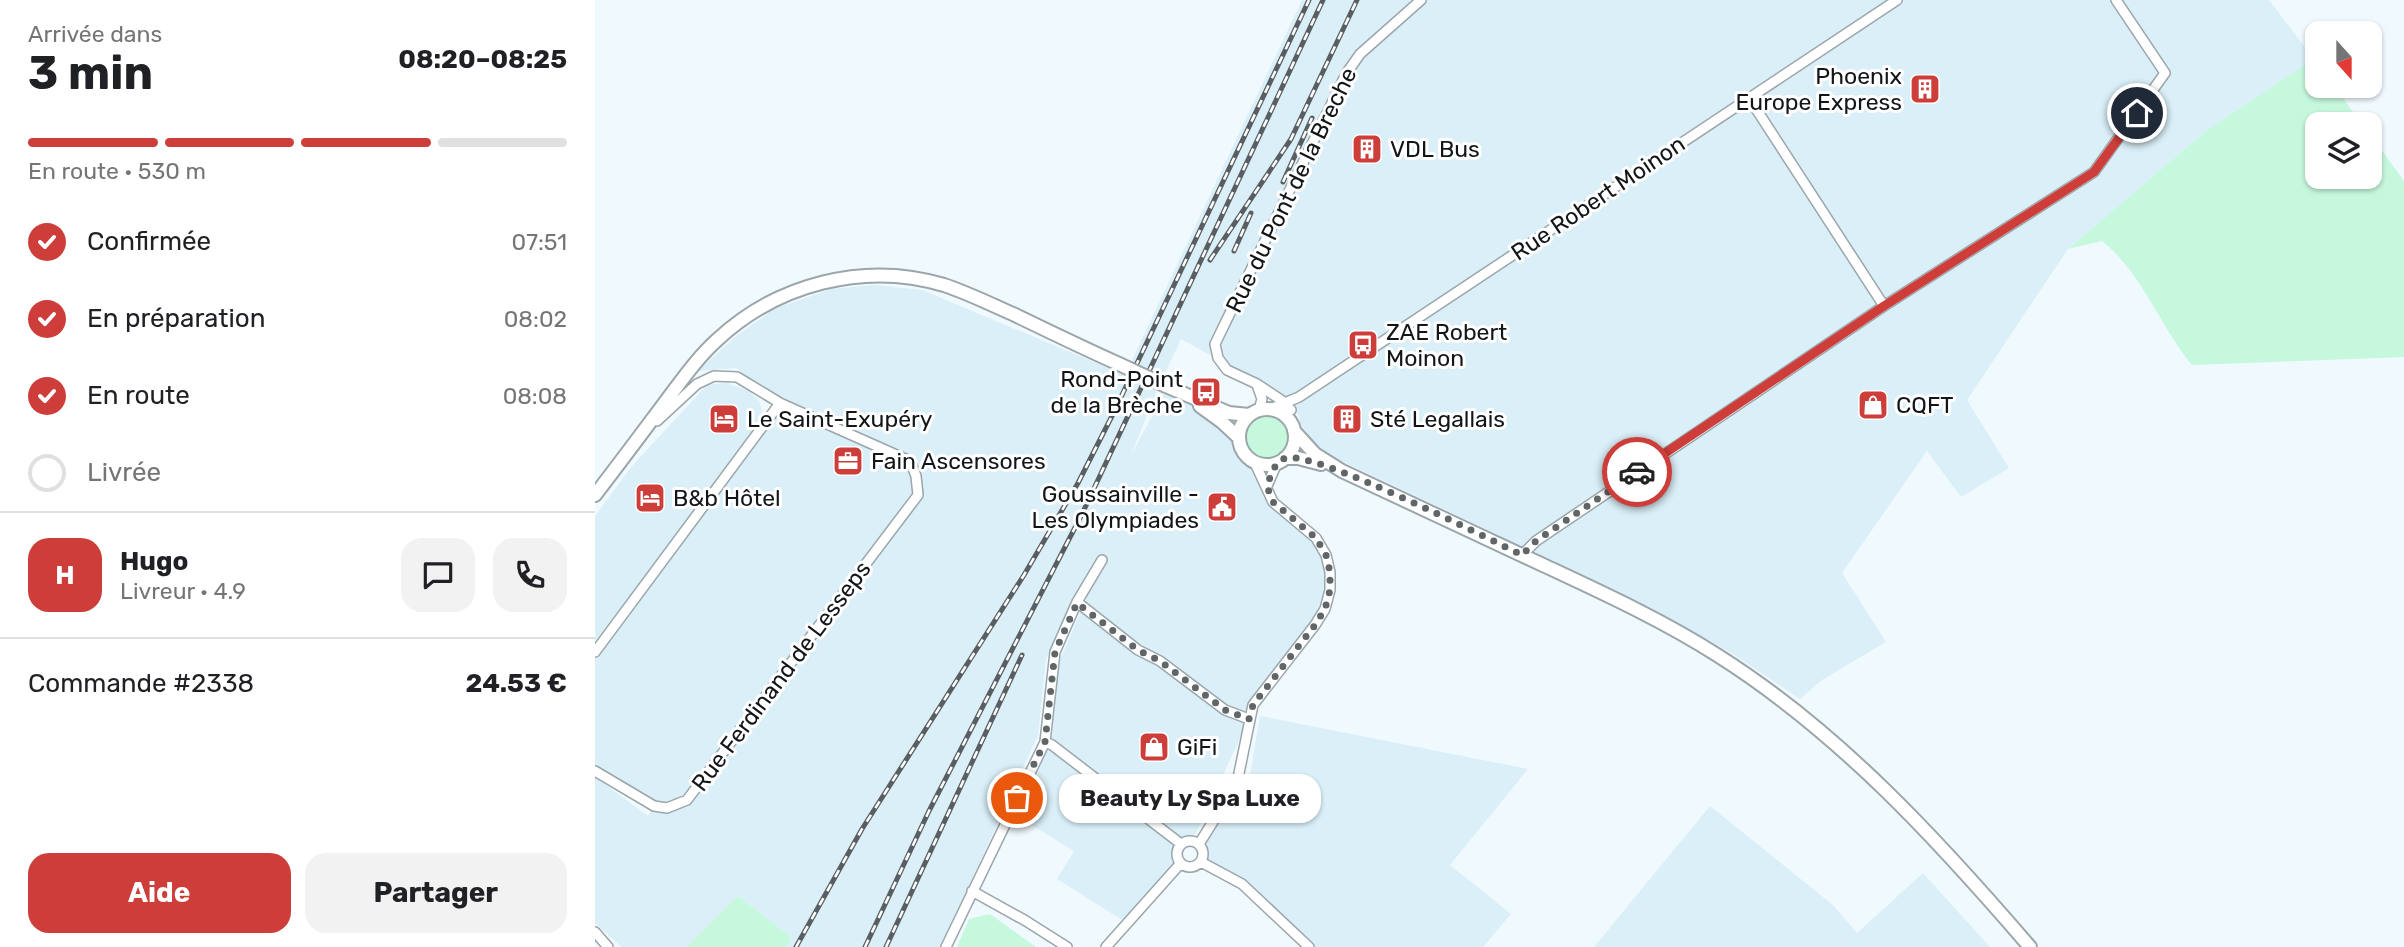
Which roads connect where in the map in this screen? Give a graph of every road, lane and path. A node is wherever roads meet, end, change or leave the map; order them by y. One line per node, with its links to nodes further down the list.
1 (1421, 0): 6 (street, Rue du Pont de la Breche)
2 (1897, 0): 4 (street, Rue Robert Moinon)
3 (2116, 0): 5 (street)
4 (1749, 98): 5 (street); 10 (street, Rue Robert Moinon)
5 (1884, 306): 18 (street)
6 (1257, 384): 9 (street); 10 (street, Rue du Pont de la Breche)
7 (1179, 393): 9 (main road); 11 (main road, bridge); 12 (main road)
8 (780, 403): 11 (street); 21 (street); 24 (street, Rue Ferdinand de Lesseps)
9 (1259, 412): 10 (street); 10 (main road); 12 (main road)
10 (1290, 416): 13 (main road); 15 (main road)
11 (638, 438): 17 (main road)
12 (1239, 438): 14 (main road)
13 (1281, 460): 14 (main road); 15 (main road); 16 (street)
14 (1254, 461): 16 (street)
15 (1342, 471): 18 (main road)
16 (1267, 486): 22 (street)
17 (595, 495)
18 (1522, 555): 37 (main road)
19 (1102, 560): 20 (street)
20 (1077, 603): 22 (street); 23 (street)
21 (595, 652)
22 (1249, 719): 27 (street)
23 (1045, 742): 26 (street); 30 (street)
24 (599, 774): 25 (street, Rue Ferdinand de Lesseps)
25 (595, 787)
26 (1181, 844): 27 (street); 29 (street)
27 (1199, 844): 28 (street)
28 (1201, 862): 29 (street); 36 (street)
29 (1181, 863): 35 (street)
30 (972, 891): 33 (street); 34 (street)
31 (595, 932): 32 (street)
32 (608, 947)
33 (946, 947)
34 (1067, 947)
35 (1105, 947)
36 (1309, 947)
37 (2030, 947)

